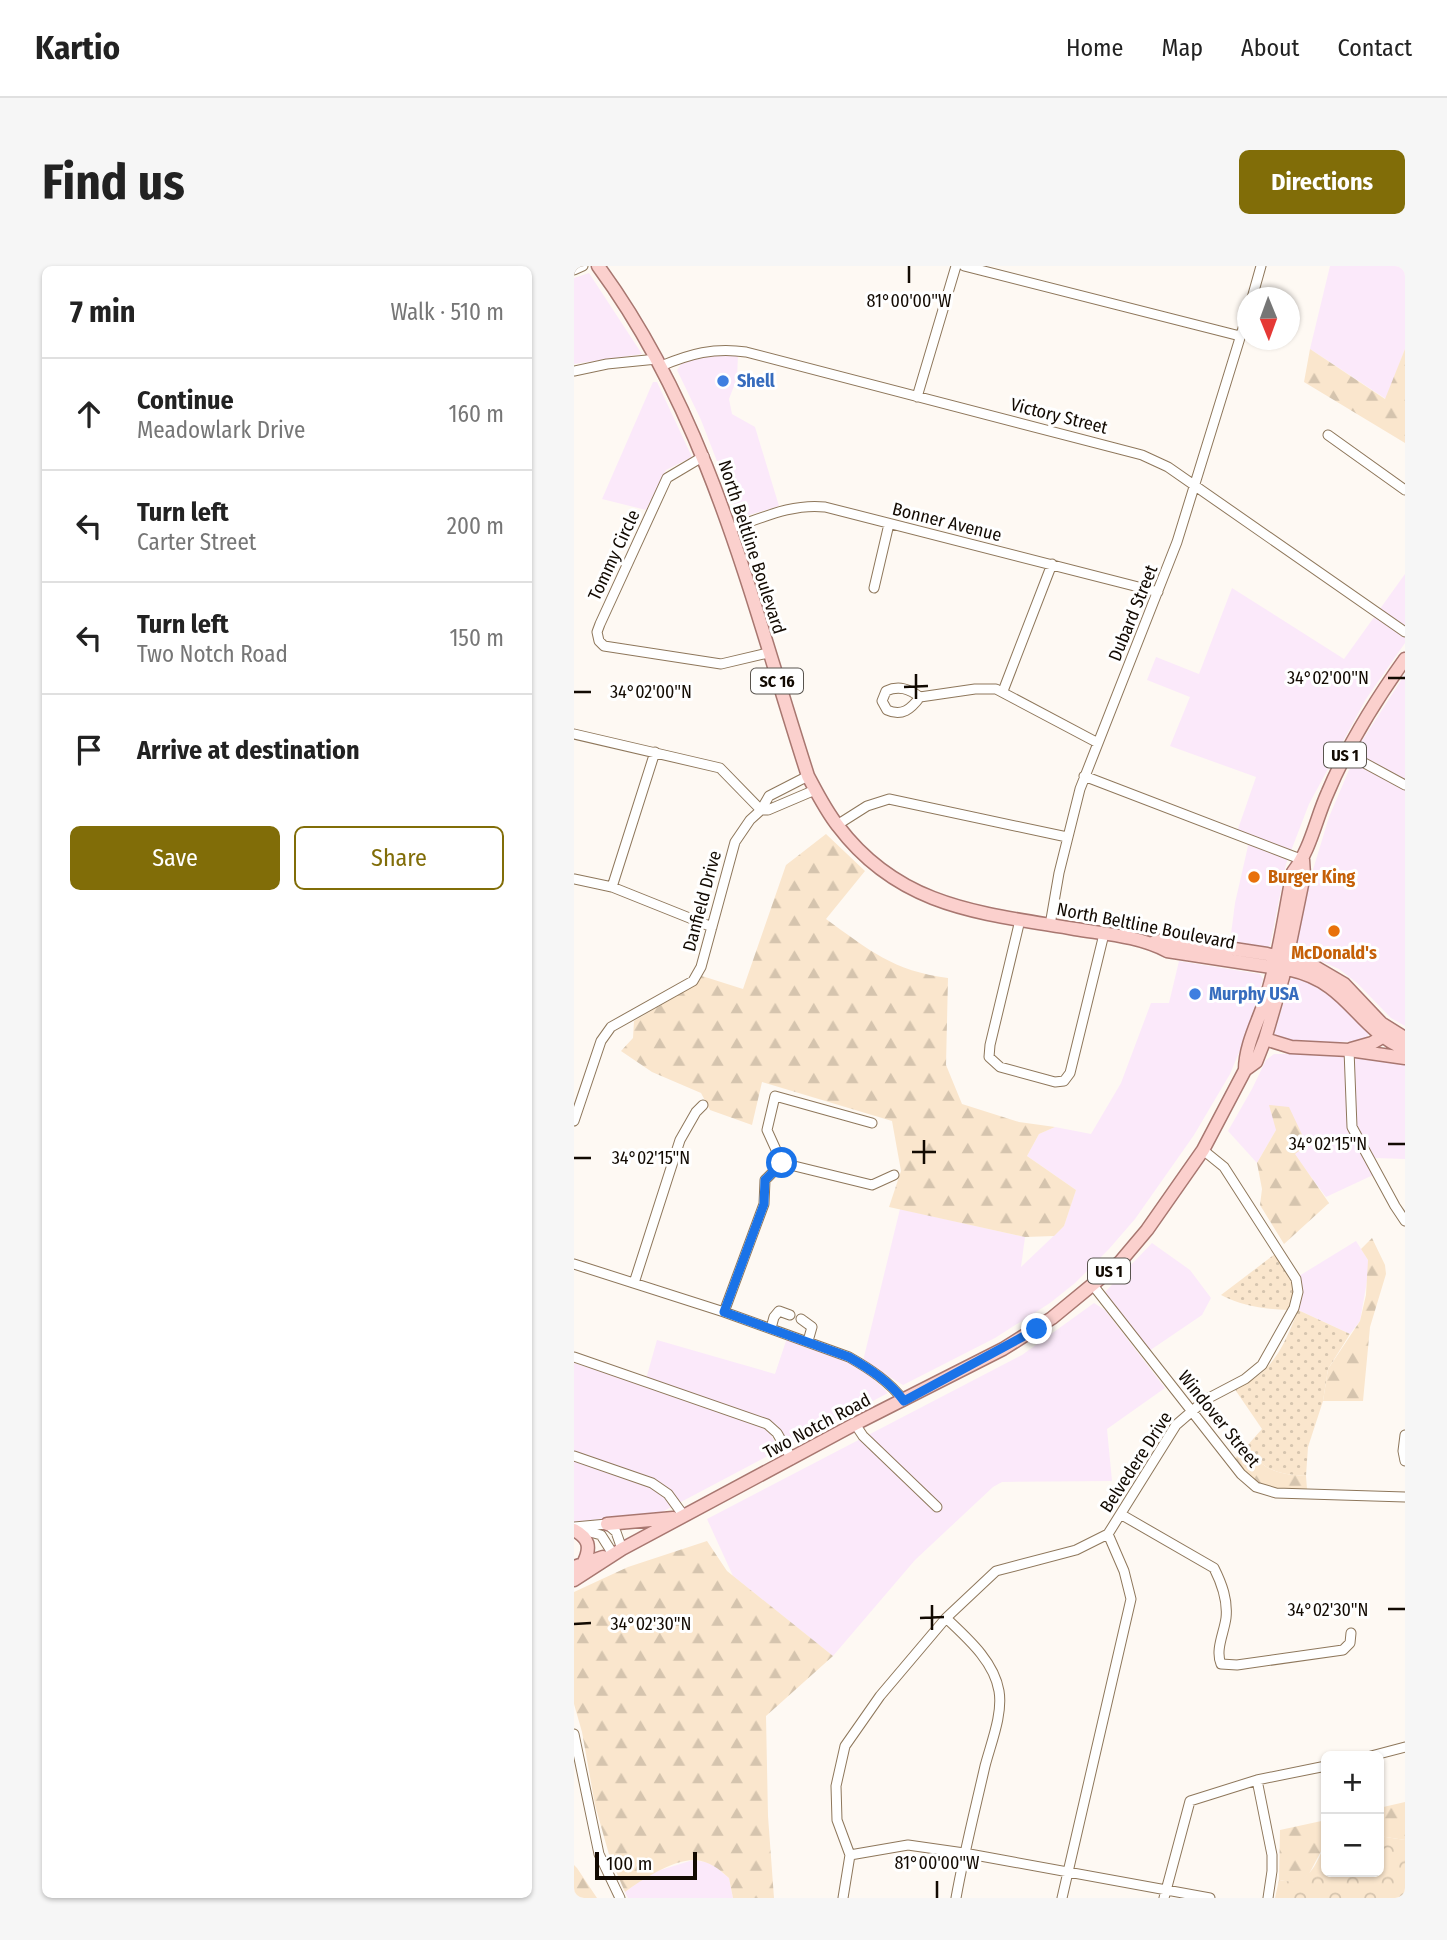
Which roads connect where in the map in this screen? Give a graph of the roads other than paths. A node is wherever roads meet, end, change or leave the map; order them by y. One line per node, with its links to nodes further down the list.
1 (583, 266): 6 (street)
2 (598, 266): 10 (main road, North Beltline Boulevard / SC 16)
3 (956, 266): 12 (street)
4 (964, 266): 8 (street)
5 (1261, 266): 7 (street)
6 (574, 270)
7 (1255, 287)
8 (1237, 335)
9 (1237, 346): 15 (street, Dubard Street)
10 (659, 362): 11 (street, Victory Street); 12 (street, Victory Street); 14 (main road, North Beltline Boulevard / SC 16)
11 (574, 371)
12 (917, 397): 15 (street, Victory Street)
13 (1328, 435): 16 (street)
14 (704, 456): 18 (main road, North Beltline Boulevard / SC 16); 23 (street, Tommy Circle)
15 (1195, 486): 21 (street, Dubard Street); 22 (street, Victory Street)
16 (1405, 490)
17 (889, 524): 18 (street, Bonner Avenue); 19 (street, Bonner Avenue); 20 (street)
18 (730, 528): 23 (main road, North Beltline Boulevard / SC 16)
19 (1052, 564): 21 (street, Bonner Avenue); 25 (street)
20 (874, 588)
21 (1158, 592): 28 (street, Dubard Street)
22 (1405, 632)
23 (768, 653): 31 (main road, North Beltline Boulevard / SC 16)
24 (1405, 660): 30 (main road, Two Notch Road / US 1)
25 (1003, 691): 26 (street); 28 (street)
26 (919, 696)
27 (574, 734): 29 (street)
28 (1098, 743): 32 (street, Dubard Street)
29 (655, 752): 35 (street); 40 (street)
30 (1346, 753): 33 (street); 38 (main road, Two Notch Road / US 1)
31 (808, 776): 34 (main road, North Beltline Boulevard / SC 16); 35 (street, Danfield Drive)
32 (1084, 776): 37 (street, Dubard Street); 38 (street)
33 (1405, 785)
34 (815, 790): 35 (street); 36 (main road, North Beltline Boulevard / SC 16)
35 (761, 810): 43 (street, Danfield Drive)
36 (837, 825): 37 (street); 41 (main road, North Beltline Boulevard / SC 16)
37 (1067, 837): 42 (street, Dubard Street)
38 (1303, 860): 45 (main road, Two Notch Road / US 1)
39 (574, 878): 40 (street)
40 (612, 887): 43 (street)
41 (1020, 920): 42 (main road, North Beltline Boulevard / SC 16); 44 (street)
42 (1050, 925): 44 (main road, North Beltline Boulevard / SC 16)
43 (712, 927): 56 (street, Danfield Drive)
44 (1104, 934): 45 (main road, North Beltline Boulevard / SC 16)
45 (1280, 964): 46 (main road, North Beltline Boulevard); 48 (main road, Two Notch Road / US 1); 54 (main road, Two Notch Road)
46 (1388, 1034): 47 (main road); 50 (main road); 51 (main road)
47 (1405, 1038)
48 (1265, 1039): 49 (main road); 53 (main road, Two Notch Road / US 1)
49 (1291, 1047): 51 (main road); 53 (main road)
50 (1405, 1049)
51 (1349, 1050): 52 (main road); 61 (street)
52 (1405, 1058)
53 (1256, 1062): 54 (main road, Two Notch Road / US 1)
54 (1245, 1070): 58 (main road, Two Notch Road / US 1)
55 (703, 1105): 65 (street)
56 (574, 1121)
57 (872, 1123): 59 (street)
58 (1203, 1150): 66 (main road, Two Notch Road / US 1); 74 (street, Belvedere Drive)
59 (782, 1163): 60 (street); 67 (street)
60 (894, 1175)
61 (1395, 1206): 62 (street); 63 (street)
62 (1405, 1206)
63 (1405, 1221)
64 (574, 1264): 65 (street)
65 (634, 1283): 67 (street)
66 (1092, 1284): 73 (main road, Two Notch Road / US 1); 74 (street, Windover Street)
67 (724, 1312): 70 (street)
68 (790, 1315): 70 (street)
69 (801, 1319): 71 (street)
70 (771, 1328): 71 (street)
71 (808, 1341): 73 (street)
72 (574, 1357): 78 (street)
73 (904, 1401): 75 (main road, Two Notch Road / US 1)
74 (1192, 1409): 80 (street, Windover Street); 82 (street, Belvedere Drive)
75 (855, 1424): 78 (main road, Two Notch Road / US 1); 81 (street)
76 (1405, 1435): 79 (street)
77 (574, 1456): 83 (street)
78 (792, 1459): 83 (main road, Two Notch Road / US 1)
79 (1405, 1461)
80 (1405, 1497)
81 (937, 1507)
82 (1122, 1515): 86 (street, Belvedere Drive); 91 (street)
83 (684, 1516): 84 (main road); 87 (main road, Two Notch Road / US 1)
84 (607, 1524): 85 (street); 87 (street)
85 (574, 1528): 87 (street); 88 (main road)
86 (1108, 1534): 90 (street, Belvedere Drive); 99 (street)
87 (618, 1551): 88 (main road, Two Notch Road / US 1); 89 (main road, Two Notch Road / US 1)
88 (579, 1565)
89 (574, 1580)
90 (946, 1618): 97 (street); 98 (street, Belvedere Drive)
91 (1352, 1633)
92 (574, 1737): 101 (street)
93 (1405, 1747): 94 (street)
94 (1384, 1753)
95 (1321, 1767): 96 (street)
96 (1257, 1780): 100 (street); 106 (street)
97 (964, 1853): 98 (street); 99 (street); 103 (street)
98 (850, 1855): 102 (street, Belvedere Drive)
99 (1066, 1873): 100 (street); 104 (street)
100 (1165, 1895): 105 (street)
101 (620, 1898)
102 (843, 1898)
103 (956, 1898)
104 (1062, 1898)
105 (1210, 1898)
106 (1268, 1898)

